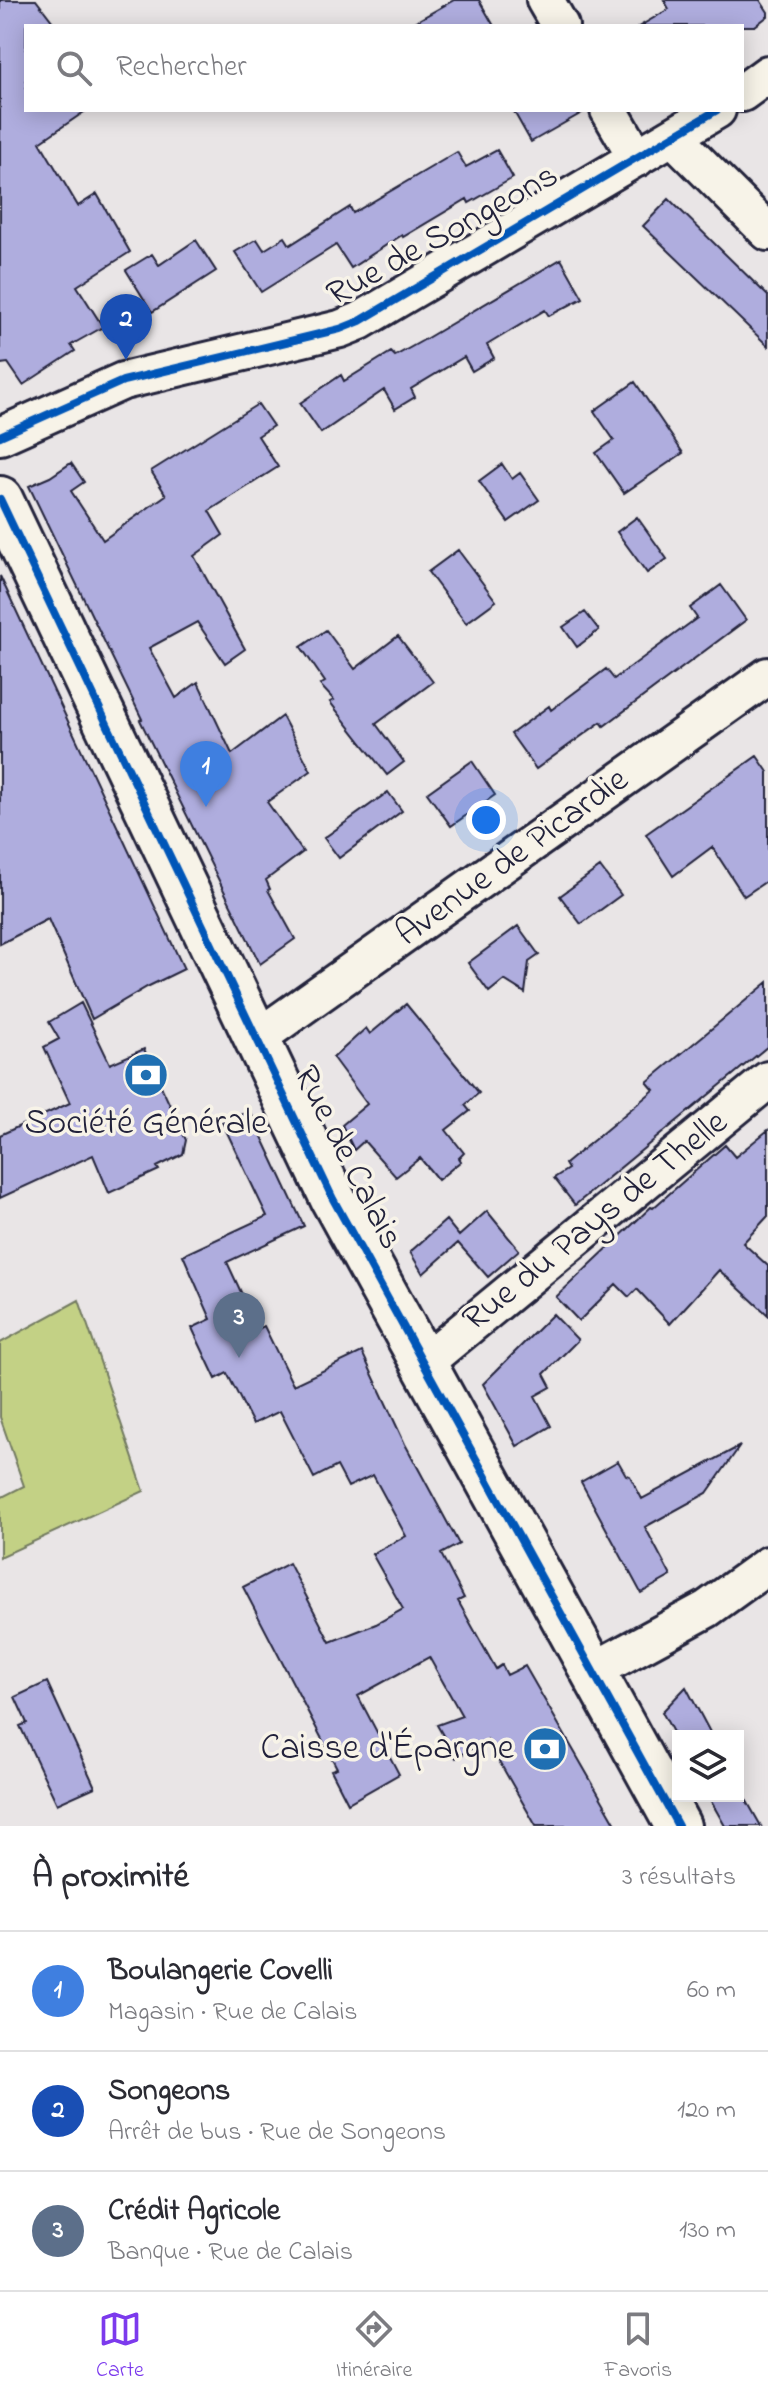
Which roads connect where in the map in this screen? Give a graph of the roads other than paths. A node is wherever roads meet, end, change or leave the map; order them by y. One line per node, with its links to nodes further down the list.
1 (545, 0): 2 (street)
2 (559, 24)
3 (768, 74): 4 (street)
4 (744, 92)
5 (610, 112): 8 (street)
6 (714, 112): 7 (street, Rue de Songeons)
7 (673, 137): 8 (street, Rue de Songeons); 9 (street)
8 (637, 158): 10 (street, Rue de Songeons)
9 (768, 232)
10 (0, 436)
11 (0, 499): 13 (main road, Rue de Calais)
12 (768, 676): 13 (street, Avenue de Picardie)
13 (256, 1039): 15 (main road, Rue de Calais)
14 (768, 1080): 15 (street, Rue du Pays de Thelle)
15 (424, 1363): 17 (main road, Rue de Calais)
16 (768, 1565): 17 (street)
17 (593, 1671): 18 (main road, Rue de Calais)
18 (678, 1826)

